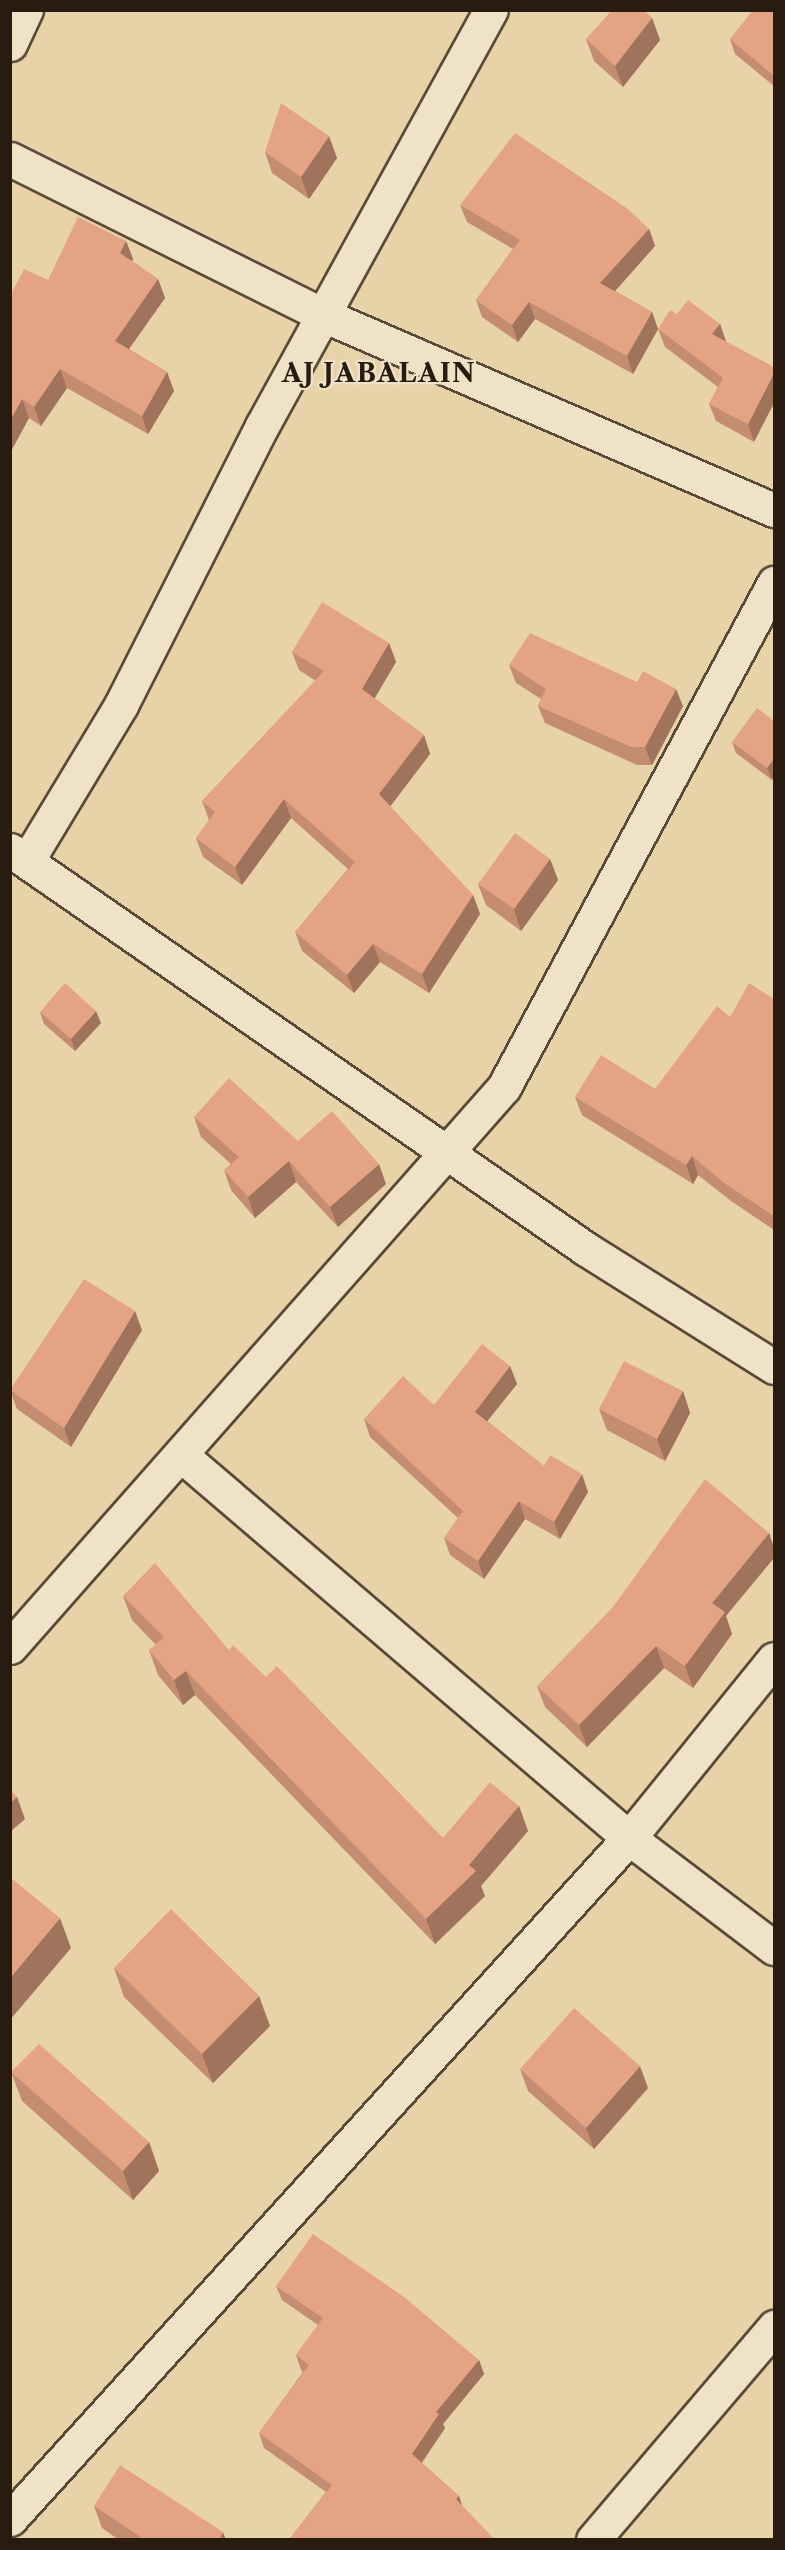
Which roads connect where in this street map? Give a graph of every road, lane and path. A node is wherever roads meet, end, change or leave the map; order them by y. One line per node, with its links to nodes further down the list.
1 (26, 10): 3 (street)
2 (491, 10): 5 (street)
3 (10, 44)
4 (10, 159): 5 (street)
5 (323, 315): 6 (street); 8 (street)
6 (774, 510)
7 (774, 583): 9 (street)
8 (19, 856): 9 (street)
9 (448, 1152): 10 (street); 11 (street)
10 (774, 1367)
11 (181, 1455): 12 (street); 14 (street)
12 (10, 1647)
13 (774, 1659): 14 (street)
14 (629, 1838): 15 (street); 17 (street)
15 (774, 1948)
16 (774, 2327): 18 (street)
17 (12, 2511)
18 (593, 2540)

